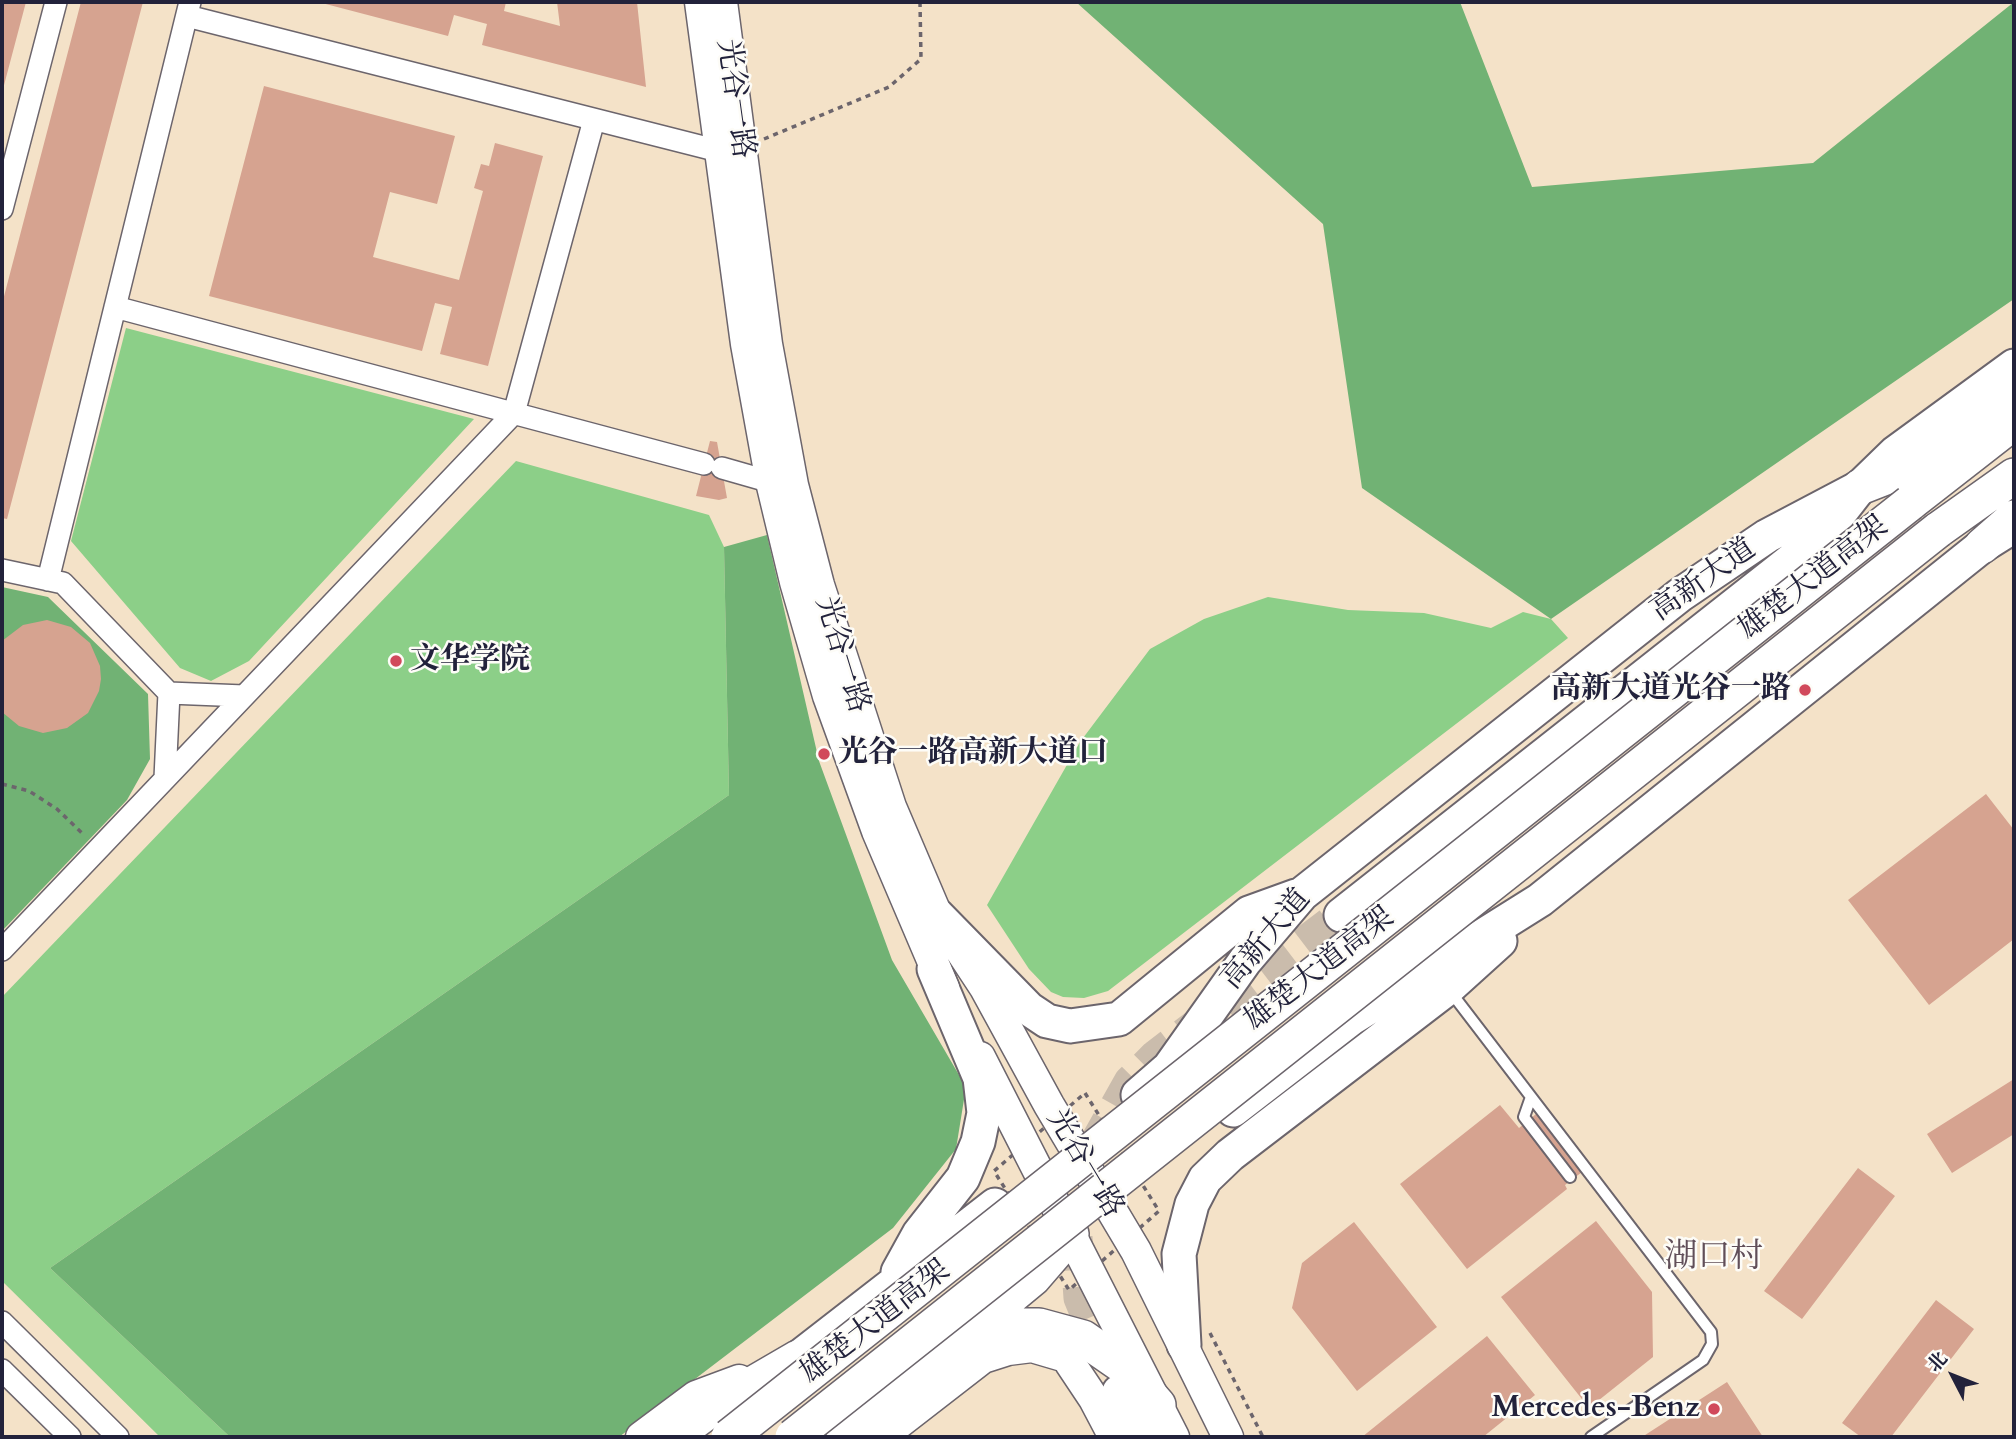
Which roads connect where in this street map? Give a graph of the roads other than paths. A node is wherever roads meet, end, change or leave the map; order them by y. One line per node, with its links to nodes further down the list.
1 (56, 2): 6 (street)
2 (700, 2): 7 (main road, 光谷一路)
3 (722, 2): 7 (main road, 光谷一路)
4 (188, 9): 5 (street); 9 (street)
5 (594, 120): 7 (street); 12 (street)
6 (11, 133): 8 (street)
7 (729, 150): 15 (main road, 光谷一路); 27 (main road, 光谷一路)
8 (2, 209)
9 (115, 307): 12 (street); 21 (street)
10 (2014, 366): 16 (main road)
11 (2014, 389): 16 (highway)
12 (514, 413): 15 (street); 23 (street)
13 (2014, 422): 52 (highway, 雄楚大道高架, bridge)
14 (2014, 477): 57 (highway, 雄楚大道高架, bridge)
15 (771, 482): 30 (main road, 光谷一路)
16 (1860, 487): 25 (main road, 高新大道); 28 (main road)
17 (2014, 518): 19 (highway)
18 (2014, 526): 19 (main road)
19 (1982, 546): 26 (main road)
20 (2, 570): 21 (street)
21 (48, 580): 22 (street)
22 (169, 693): 23 (street); 24 (street)
23 (244, 696): 24 (street)
24 (166, 778): 29 (street)
25 (1302, 894): 27 (main road); 32 (main road, 高新大道)
26 (1540, 900): 31 (main road); 35 (main road)
27 (937, 915): 33 (main road, 光谷一路)
28 (1341, 915)
29 (2, 950)
30 (934, 969): 34 (main road, 光谷一路); 42 (main road)
31 (1448, 988): 36 (lane); 44 (main road)
32 (1223, 992): 35 (main road); 37 (main road, 高新大道)
33 (1007, 1029): 34 (main road); 37 (main road, 光谷一路)
34 (977, 1050): 38 (main road, 光谷一路)
35 (1292, 1065): 40 (main road)
36 (1531, 1097): 39 (lane); 61 (lane)
37 (1073, 1146): 38 (main road, 高新大道); 40 (main road, 光谷一路)
38 (1039, 1172): 41 (main road, 光谷一路); 42 (main road, 高新大道)
39 (1570, 1177)
40 (1109, 1206): 41 (main road); 44 (main road, 光谷一路)
41 (1071, 1234): 45 (highway); 50 (main road, 光谷一路); 51 (main road)
42 (891, 1285): 46 (main road, 高新大道)
43 (2, 1322): 54 (street)
44 (1196, 1336): 49 (main road, 光谷一路)
45 (966, 1340): 50 (highway); 51 (highway)
46 (798, 1358): 52 (main road, 高新大道); 55 (main road); 56 (highway)
47 (2, 1370): 53 (street)
48 (1119, 1392): 50 (main road)
49 (1211, 1402): 50 (main road); 60 (main road, 光谷一路)
50 (1160, 1426)
51 (828, 1432): 52 (main road)
52 (722, 1434)
53 (70, 1437)
54 (118, 1437)
55 (642, 1437)
56 (673, 1437)
57 (793, 1437)
58 (881, 1437): 59 (main road)
59 (1114, 1437)
60 (1228, 1437)
61 (1591, 1437)

